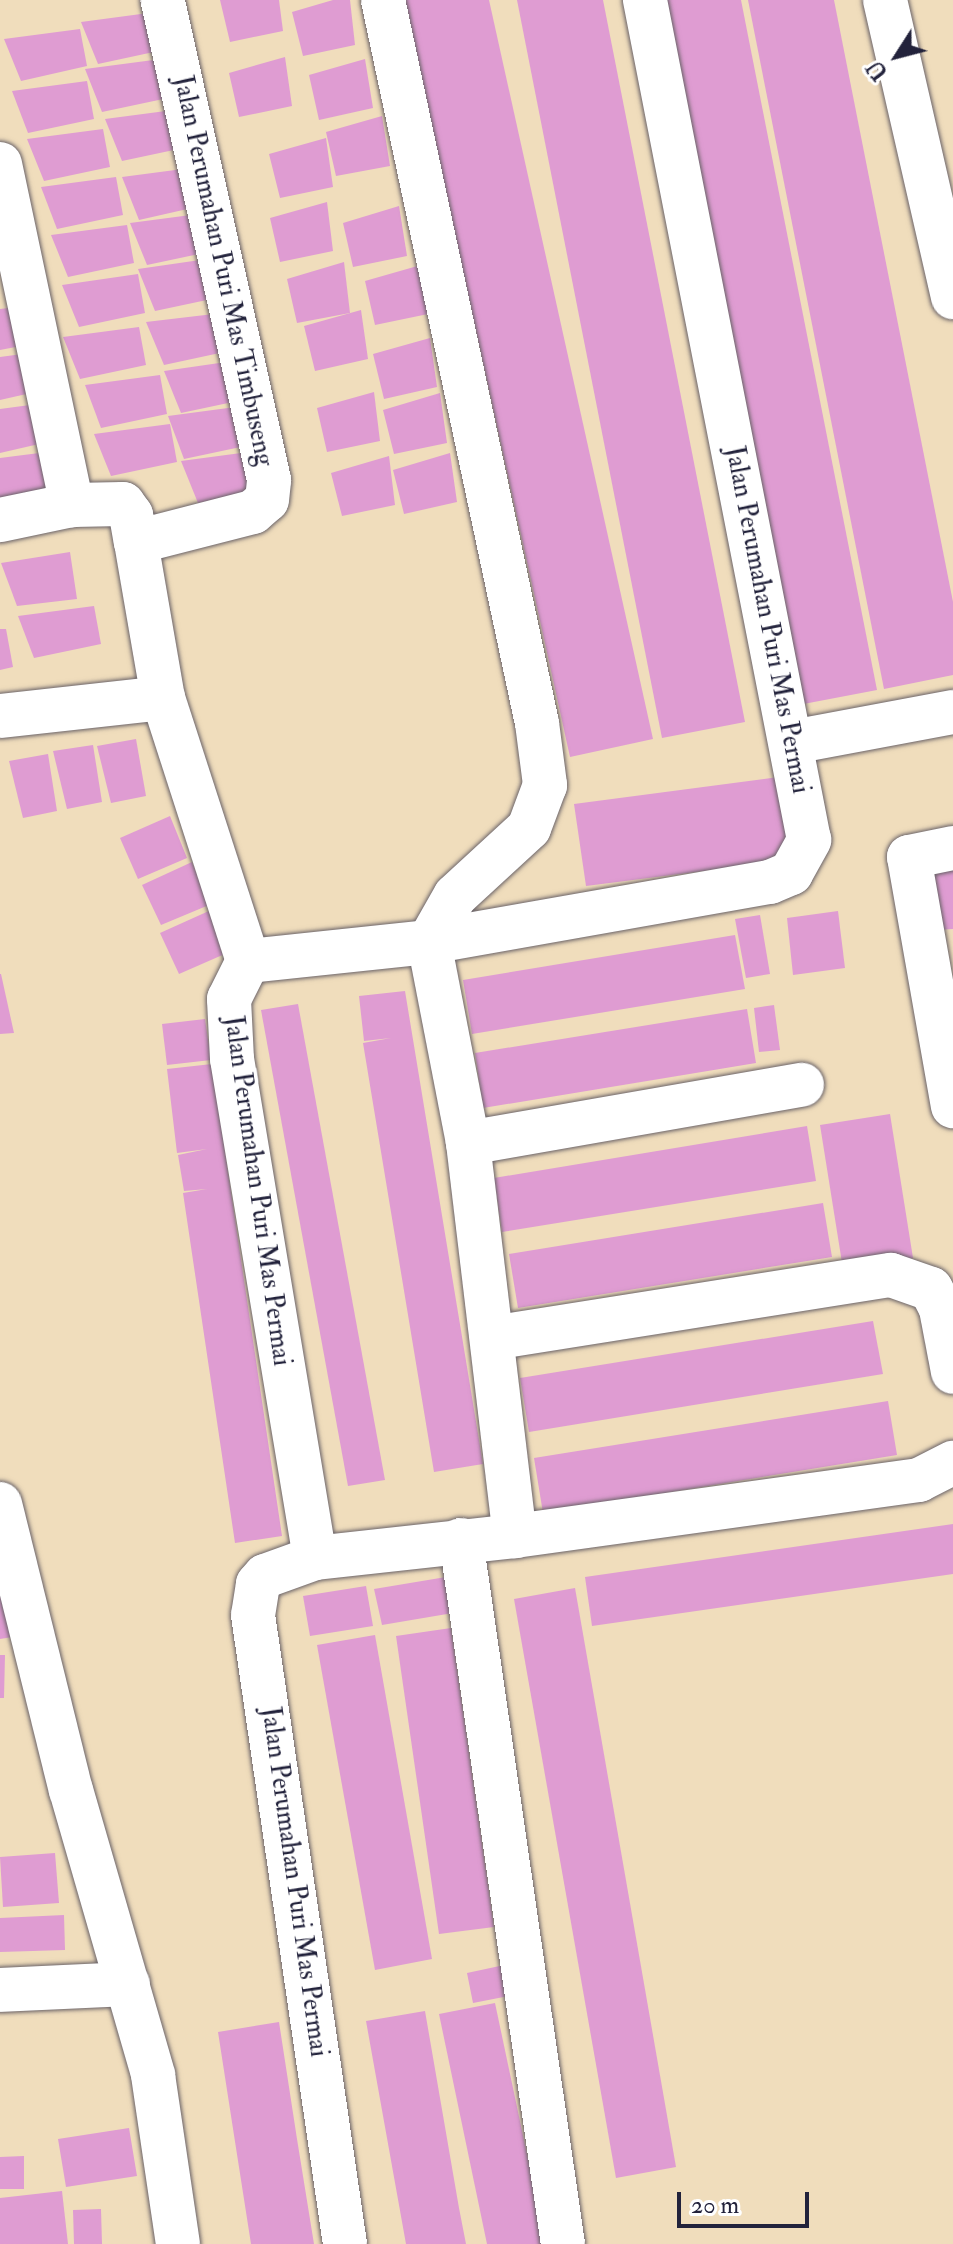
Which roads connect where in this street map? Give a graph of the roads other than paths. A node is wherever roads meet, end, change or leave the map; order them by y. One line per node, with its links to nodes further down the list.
1 (163, 0): 9 (street, Jalan Perumahan Puri Mas Timbuseng)
2 (383, 0): 15 (street)
3 (645, 0): 13 (street, Jalan Perumahan Puri Mas Permai)
4 (885, 0): 6 (street)
5 (0, 164): 7 (street)
6 (953, 294)
7 (72, 505): 8 (street); 9 (street)
8 (0, 520)
9 (136, 542): 10 (street)
10 (163, 698): 12 (street); 16 (street)
11 (953, 712): 13 (street)
12 (0, 716)
13 (792, 742): 15 (street, Jalan Perumahan Puri Mas Permai)
14 (953, 848): 17 (street)
15 (429, 942): 16 (street, Jalan Perumahan Puri Mas Permai); 20 (street)
16 (248, 961): 27 (street, Jalan Perumahan Puri Mas Permai)
17 (946, 1026): 19 (street)
18 (802, 1085): 20 (street)
19 (953, 1106)
20 (468, 1143): 21 (street)
21 (492, 1338): 22 (street); 25 (street)
22 (953, 1372)
23 (953, 1463): 25 (street, Jalan Perumahan Puri Mas Permai)
24 (0, 1504): 28 (street)
25 (515, 1536): 26 (street, Jalan Perumahan Puri Mas Permai)
26 (461, 1540): 27 (street, Jalan Perumahan Puri Mas Permai); 32 (street)
27 (315, 1558): 31 (street, Jalan Perumahan Puri Mas Permai)
28 (128, 1984): 29 (street); 30 (street)
29 (0, 1990)
30 (178, 2244)
31 (345, 2244)
32 (563, 2244)

